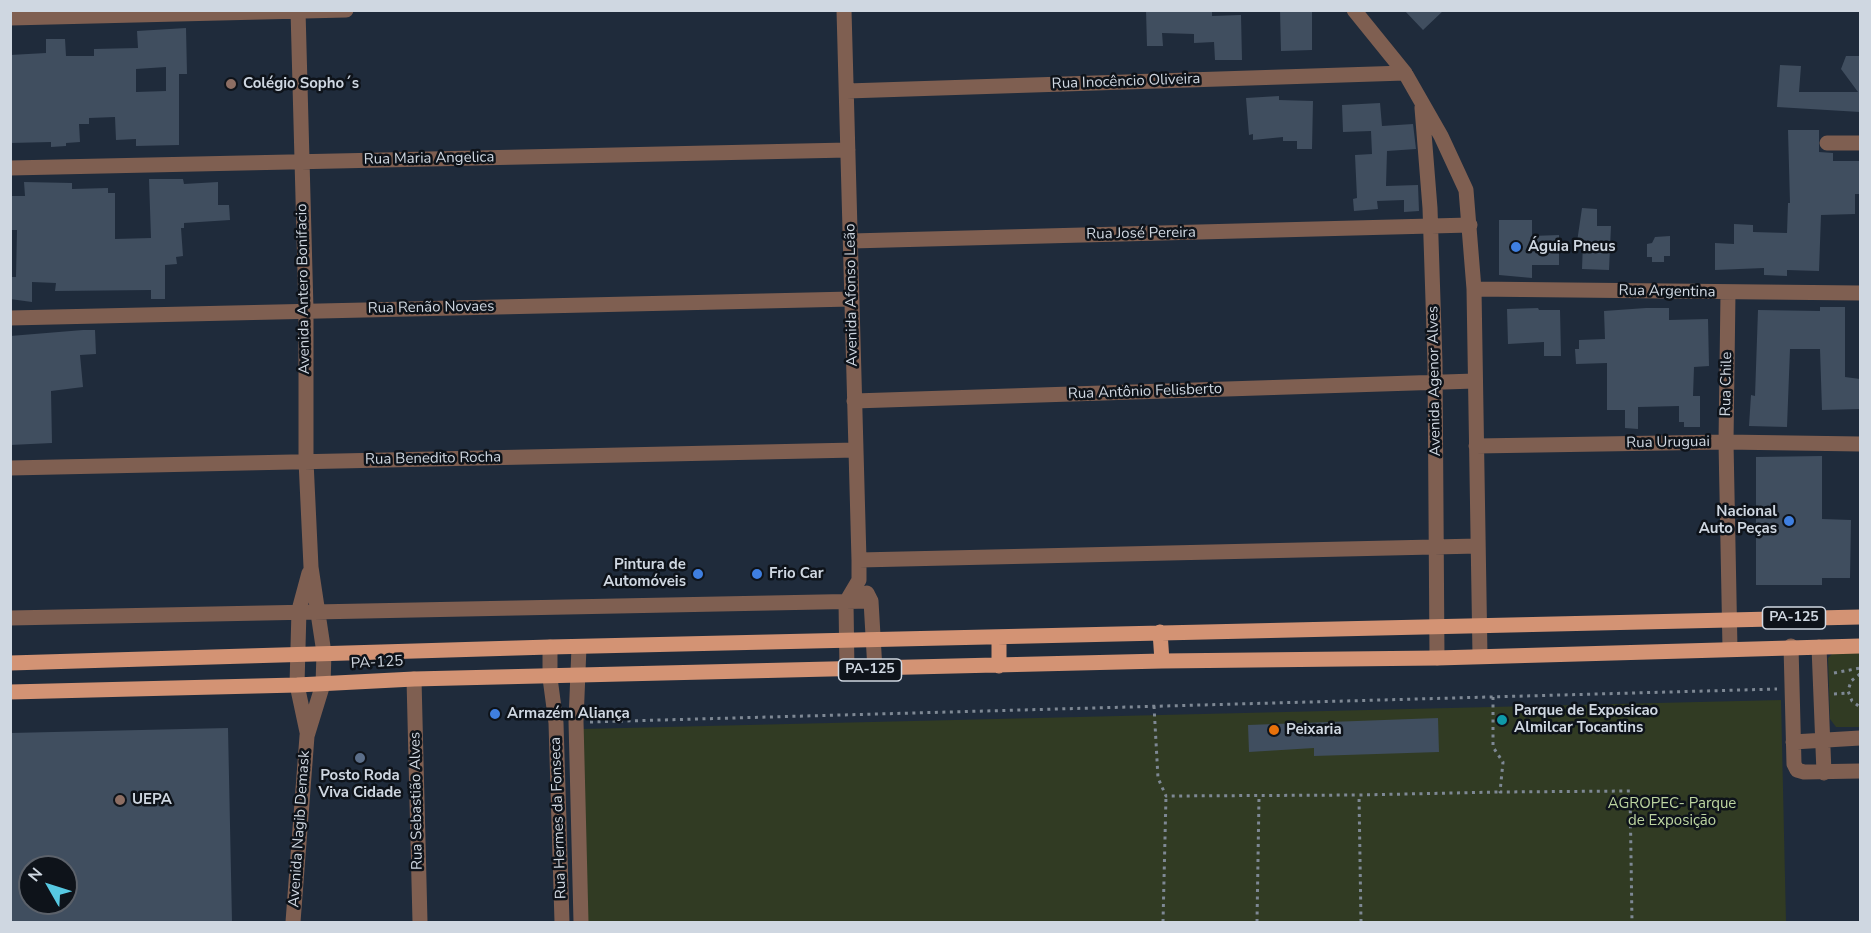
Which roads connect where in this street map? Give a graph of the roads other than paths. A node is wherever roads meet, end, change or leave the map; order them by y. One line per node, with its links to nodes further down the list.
1 (346, 10): 4 (street)
2 (844, 10): 7 (street, Avenida Afonso Leão)
3 (1354, 10): 6 (street)
4 (298, 11): 5 (street); 12 (street, Avenida Antero Bonifacio)
5 (10, 18)
6 (1405, 73): 7 (street, Rua Inocêncio Oliveira); 8 (street)
7 (847, 91): 11 (street, Avenida Afonso Leão)
8 (1421, 105): 14 (street); 15 (street, Avenida Agenor Alves)
9 (1827, 143): 10 (street)
10 (1860, 143)
11 (848, 150): 12 (street, Rua Maria Angelica); 16 (street, Avenida Afonso Leão)
12 (301, 162): 13 (street, Rua Maria Angelica); 21 (street, Avenida Antero Bonifacio)
13 (10, 168)
14 (1470, 225): 15 (street, Rua José Pereira); 17 (street)
15 (1430, 228): 16 (street, Rua José Pereira); 24 (street, Avenida Agenor Alves)
16 (851, 241): 20 (street, Avenida Afonso Leão)
17 (1474, 288): 18 (street, Rua Argentina); 23 (street)
18 (1728, 293): 19 (street, Rua Argentina); 26 (street, Rua Chile)
19 (1860, 293)
20 (852, 299): 21 (street, Rua Renão Novaes); 25 (street, Avenida Afonso Leão)
21 (306, 310): 22 (street, Rua Renão Novaes); 30 (street, Avenida Antero Bonifacio)
22 (10, 318)
23 (1475, 381): 24 (street, Rua Antônio Felisberto); 28 (street)
24 (1435, 384): 25 (street, Rua Antônio Felisberto); 33 (street, Avenida Agenor Alves)
25 (854, 401): 29 (street, Avenida Afonso Leão)
26 (1726, 442): 27 (street, Rua Uruguai); 28 (street, Rua Uruguai); 43 (street, Rua Chile)
27 (1860, 444)
28 (1476, 446): 32 (street)
29 (856, 450): 30 (street, Rua Benedito Rocha); 34 (street, Avenida Afonso Leão)
30 (306, 461): 31 (street, Rua Benedito Rocha); 35 (street, Avenida Antero Bonifacio)
31 (10, 468)
32 (1478, 546): 33 (street); 45 (street)
33 (1438, 548): 34 (street); 44 (street, Avenida Agenor Alves)
34 (859, 560): 36 (street, Avenida Afonso Leão)
35 (311, 567): 39 (street, Avenida Antero Bonifacio); 40 (street, Avenida Antero Bonifacio)
36 (859, 580): 37 (street, Avenida Afonso Leão); 38 (street)
37 (871, 601): 38 (street); 49 (street, Avenida Afonso Leão)
38 (846, 602): 40 (street); 48 (street)
39 (299, 610): 40 (street); 42 (street); 57 (street, Avenida Antero Bonifacio)
40 (319, 610): 56 (street, Avenida Antero Bonifacio)
41 (1860, 617): 43 (main road, PA-125)
42 (10, 618)
43 (1728, 619): 45 (main road, PA-125); 55 (street, Rua Chile)
44 (1437, 626): 45 (main road, PA-125); 46 (main road, PA-125); 59 (street, Avenida Agenor Alves)
45 (1479, 626): 58 (street)
46 (1160, 632): 47 (main road, PA-125); 60 (main road)
47 (999, 638): 49 (main road, PA-125); 62 (main road)
48 (847, 640): 49 (main road, PA-125); 50 (main road, PA-125); 64 (street)
49 (874, 640): 63 (street, Avenida Afonso Leão)
50 (579, 646): 53 (main road, PA-125); 65 (street)
51 (1791, 646): 54 (main road, PA-125 / PA-125); 55 (main road, PA-125 / PA-125); 74 (street)
52 (1860, 646): 54 (main road, PA-125 / PA-125)
53 (550, 647): 56 (main road, PA-125); 66 (street, Rua Hermes da Fonseca)
54 (1819, 647): 73 (street)
55 (1730, 649): 58 (main road, PA-125 / PA-125)
56 (324, 653): 57 (main road, PA-125); 68 (street, Avenida Nagib Demask)
57 (298, 655): 61 (main road, PA-125); 69 (street, Avenida Nagib Demask)
58 (1480, 656): 59 (main road, PA-125 / PA-125)
59 (1437, 658): 60 (main road, PA-125 / PA-125)
60 (1162, 661): 62 (main road, PA-125 / PA-125)
61 (10, 663)
62 (999, 666): 63 (main road, PA-125 / PA-125)
63 (875, 670): 64 (main road, PA-125 / PA-125)
64 (847, 671): 65 (main road, PA-125 / PA-125)
65 (578, 677): 66 (main road, PA-125 / PA-125); 80 (street)
66 (549, 678): 67 (main road, PA-125 / PA-125); 79 (street, Rua Hermes da Fonseca)
67 (414, 679): 68 (main road, PA-125 / PA-125); 78 (street, Rua Sebastião Alves)
68 (323, 684): 69 (main road, PA-125 / PA-125); 71 (street, Avenida Nagib Demask)
69 (297, 685): 70 (main road, PA-125 / PA-125); 71 (street, Avenida Nagib Demask)
70 (10, 692)
71 (307, 736): 77 (street, Avenida Nagib Demask)
72 (1860, 738): 73 (street)
73 (1822, 740): 74 (street); 76 (street)
74 (1793, 742): 76 (street)
75 (1860, 771): 76 (street)
76 (1824, 773)
77 (293, 922)
78 (420, 922)
79 (561, 922)
80 (581, 922)

